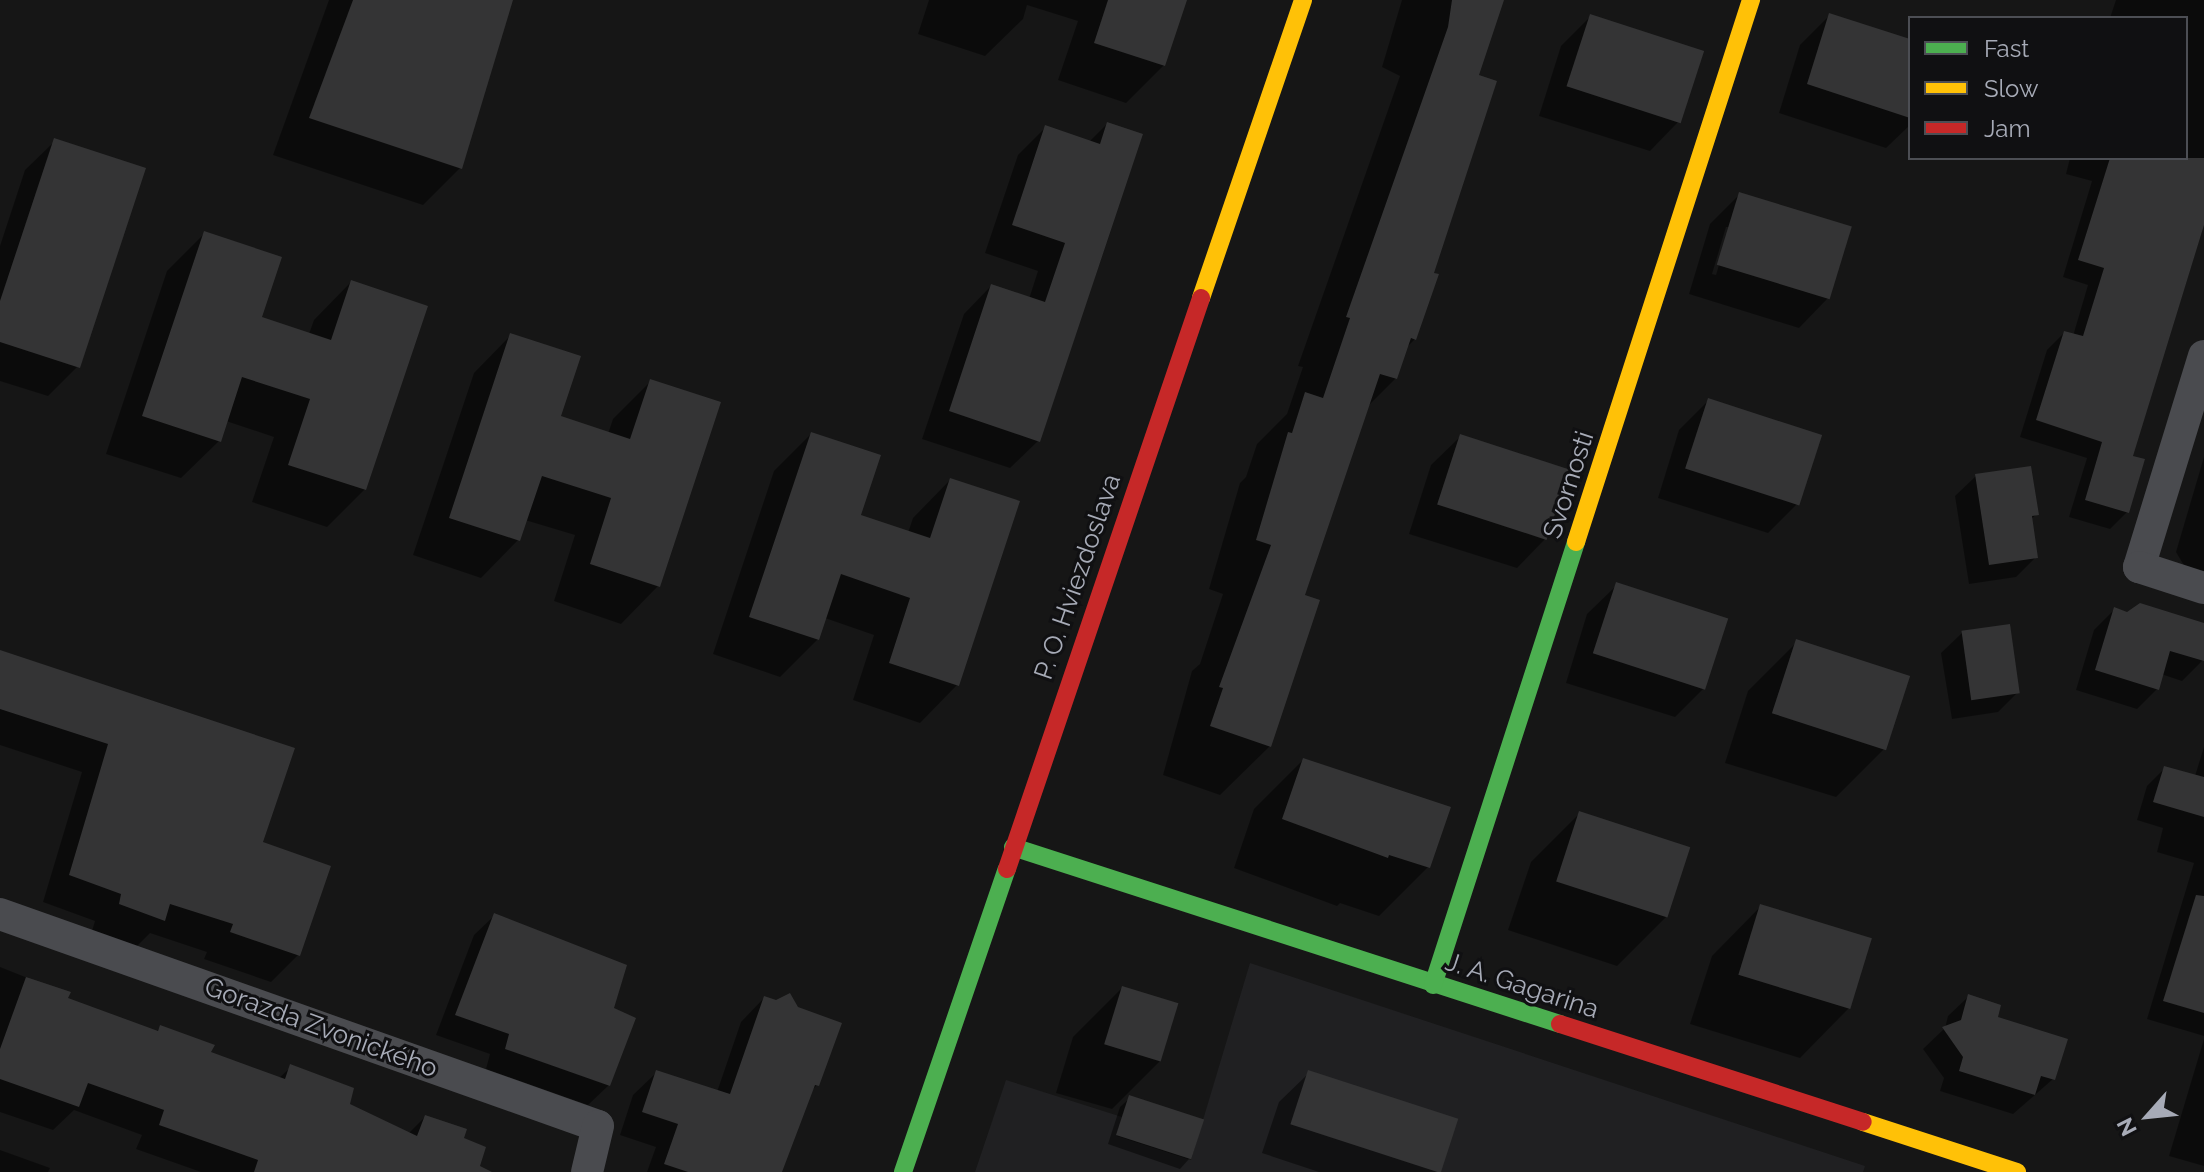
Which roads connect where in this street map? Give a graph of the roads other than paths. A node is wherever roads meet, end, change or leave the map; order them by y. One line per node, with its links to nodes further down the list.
1 (1303, 0): 5 (street, P. O. Hviezdoslava)
2 (1751, 0): 7 (street, Svornosti)
3 (2204, 356): 4 (street)
4 (2204, 588)
5 (1013, 847): 7 (street, J. A. Gagarina); 9 (street, P. O. Hviezdoslava)
6 (0, 914): 8 (street, Gorazda Zvonického)
7 (1433, 985): 10 (street, J. A. Gagarina)
8 (587, 1172)
9 (903, 1172)
10 (2017, 1172)

